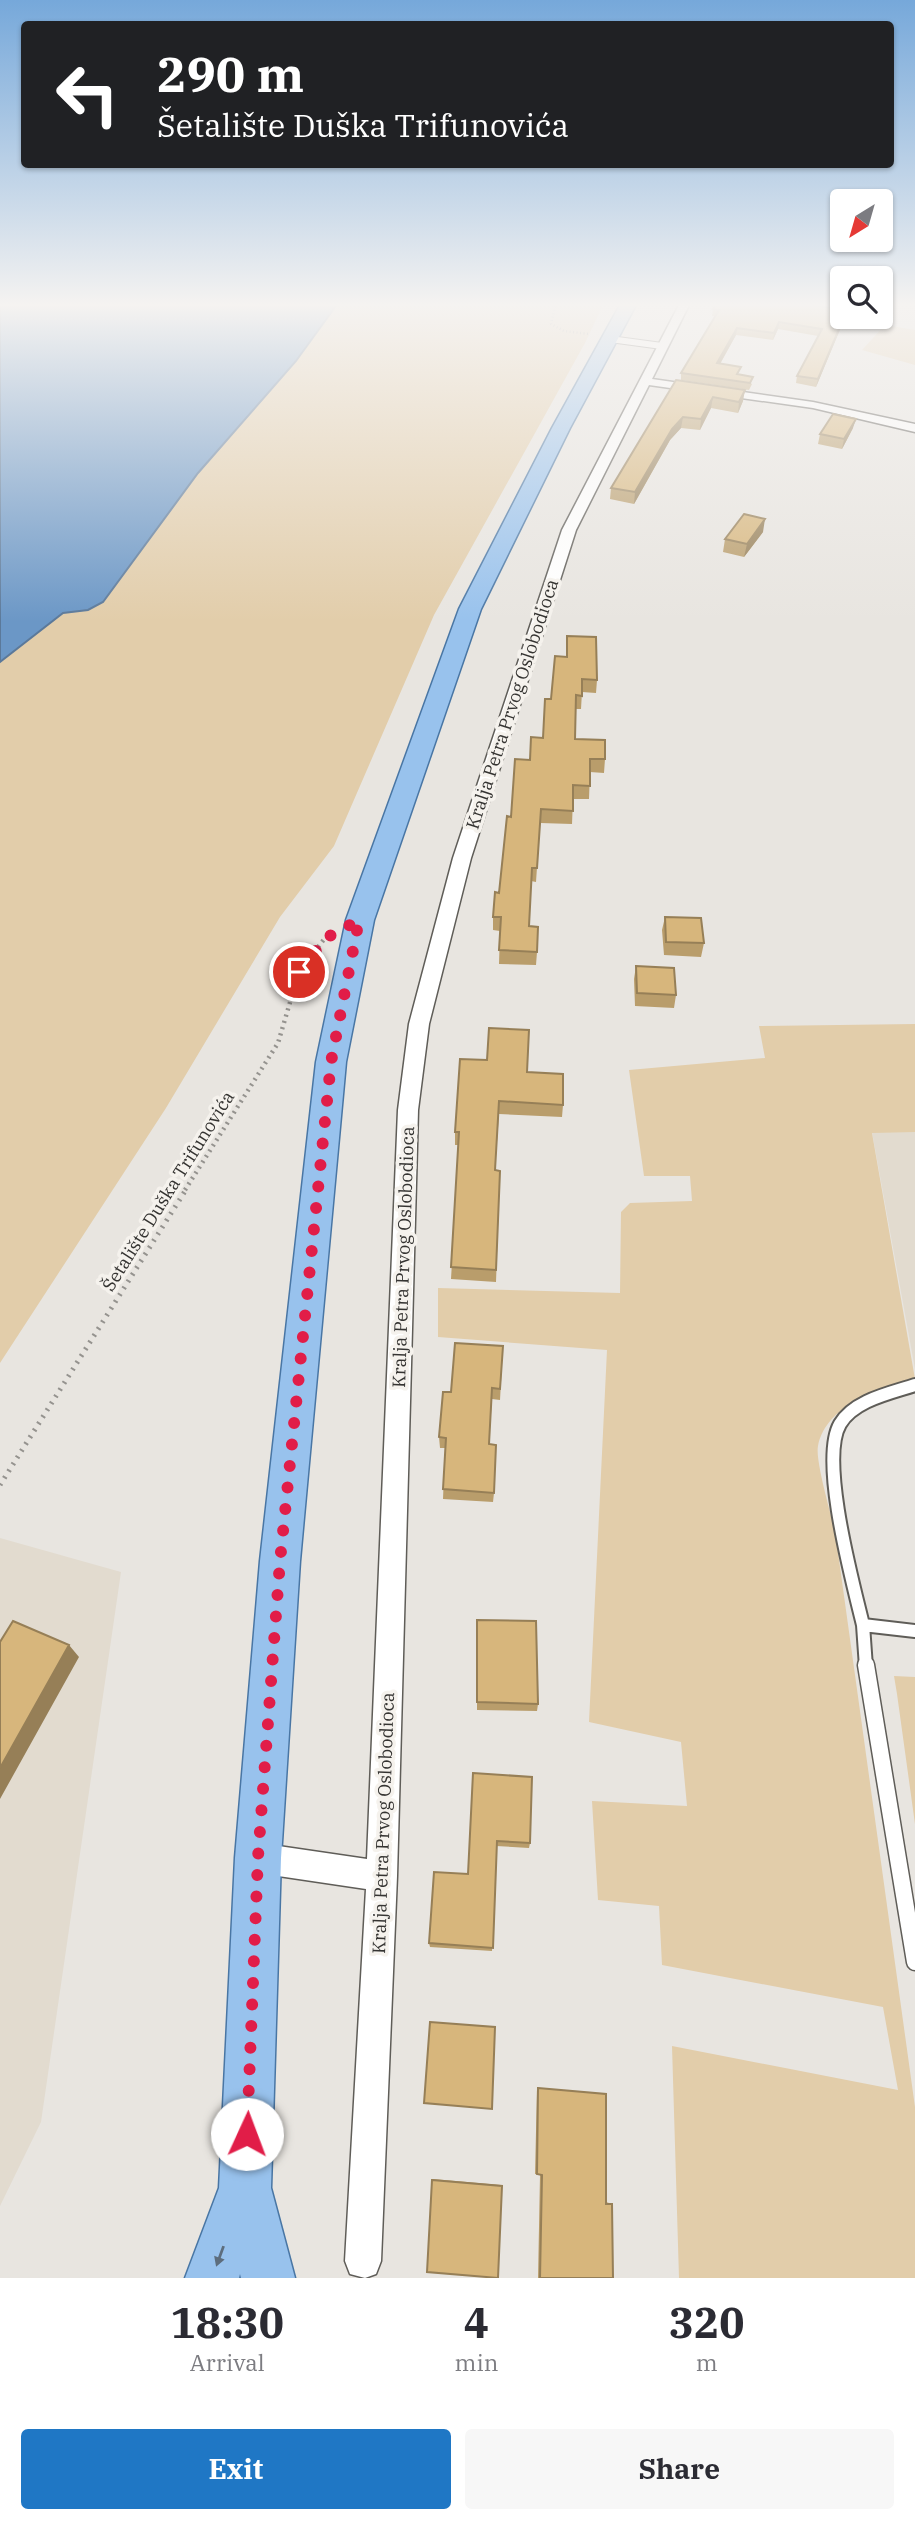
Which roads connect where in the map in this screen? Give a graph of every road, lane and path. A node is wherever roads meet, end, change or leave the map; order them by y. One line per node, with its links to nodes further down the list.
1 (571, 409): 5 (main road)
2 (629, 409): 11 (street, Kralja Petra Prvog Oslobodioca)
3 (832, 409): 4 (street)
4 (915, 428)
5 (359, 920): 7 (path, Šetalište Duška Trifunovića); 10 (main road)
6 (915, 1385): 8 (lane)
7 (0, 1485)
8 (863, 1625): 9 (lane); 12 (lane)
9 (915, 1632)
10 (258, 1857): 11 (street); 13 (main road)
11 (382, 1876): 14 (street, Kralja Petra Prvog Oslobodioca)
12 (915, 1962)
13 (246, 2188): 15 (main road, one-way to 15); 16 (main road)
14 (363, 2261)
15 (212, 2278)
16 (268, 2278)

